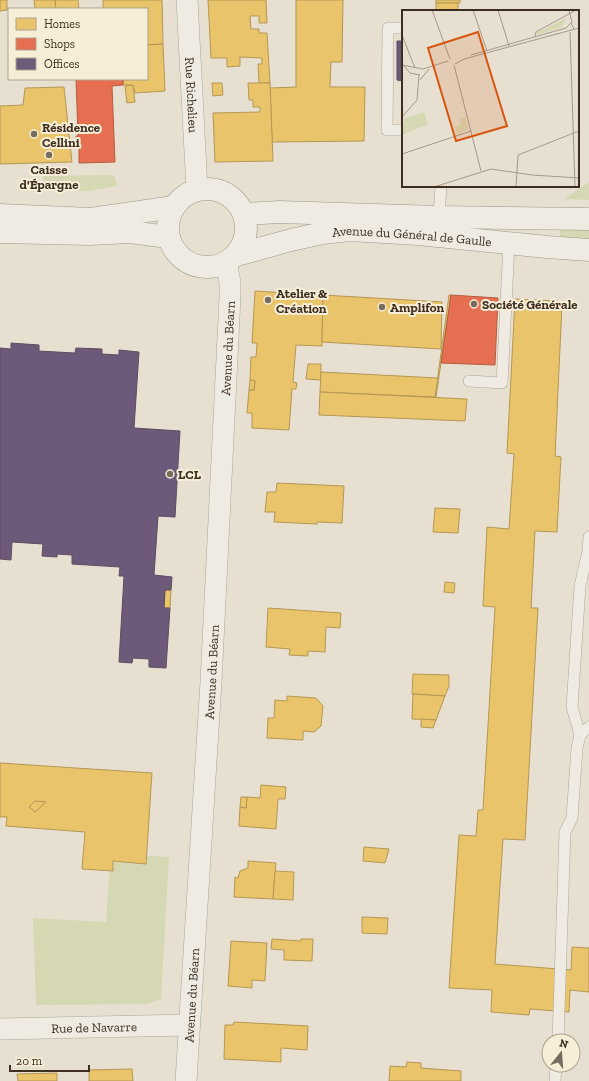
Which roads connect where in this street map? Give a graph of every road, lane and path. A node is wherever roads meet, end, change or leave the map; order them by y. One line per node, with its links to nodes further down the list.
1 (187, 0): 5 (street, Rue Richelieu)
2 (402, 28): 3 (lane)
3 (402, 130)
4 (441, 187): 9 (lane)
5 (197, 190): 6 (main road); 7 (main road)
6 (174, 207): 8 (main road); 12 (main road)
7 (244, 214): 9 (main road, Avenue du Général de Gaulle); 15 (main road)
8 (0, 215)
9 (439, 217): 10 (main road, Avenue du Général de Gaulle)
10 (589, 219)
11 (0, 232): 12 (main road)
12 (168, 237): 15 (main road, Avenue du Général de Gaulle)
13 (509, 244): 14 (main road, Avenue du Général de Gaulle); 15 (main road, Avenue du Général de Gaulle); 16 (lane)
14 (589, 250)
15 (232, 259): 21 (street, Avenue du Béarn)
16 (469, 380)
17 (589, 538): 18 (lane)
18 (589, 553): 20 (lane)
19 (589, 727): 20 (lane)
20 (580, 735): 23 (lane)
21 (189, 1026): 22 (street, Rue de Navarre); 24 (street, Avenue du Béarn)
22 (0, 1029)
23 (558, 1033)
24 (186, 1081)

